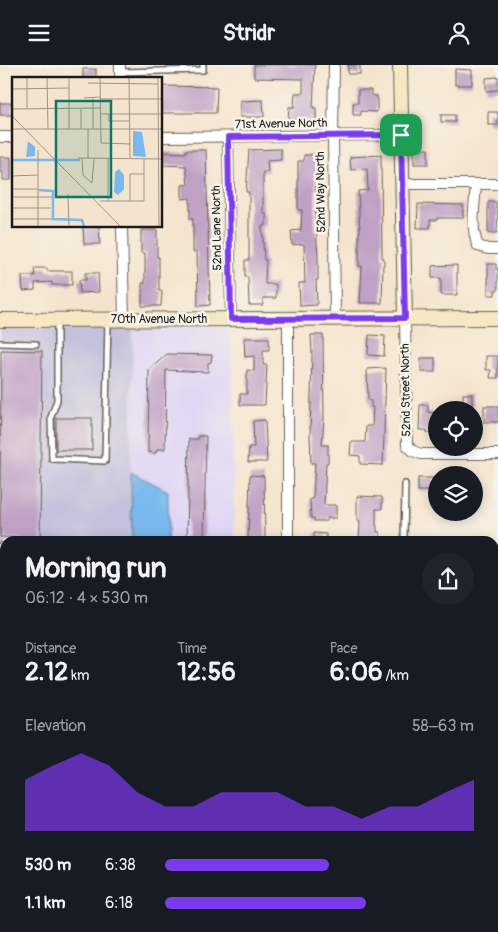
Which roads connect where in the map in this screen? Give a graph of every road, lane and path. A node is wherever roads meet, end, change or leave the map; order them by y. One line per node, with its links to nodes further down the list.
1 (203, 65): 4 (lane)
2 (334, 65): 6 (street, 52nd Way North)
3 (400, 65): 5 (street, 52nd Street North)
4 (120, 72)
5 (401, 135): 6 (street, 71st Avenue North); 9 (street, 52nd Street North)
6 (333, 136): 8 (street, 71st Avenue North); 21 (street, 52nd Way North)
7 (162, 137): 8 (street, 71st Avenue North)
8 (228, 137): 19 (street, 52nd Lane North)
9 (402, 184): 10 (street); 14 (street, 52nd Street North)
10 (476, 184): 11 (street); 13 (street)
11 (498, 184)
12 (122, 227): 18 (street)
13 (498, 249)
14 (405, 318): 15 (street, 70th Avenue North); 21 (street, 70th Avenue North); 25 (street, 52nd Street North)
15 (498, 318)
16 (57, 319): 17 (street, 70th Avenue North); 17 (lane); 22 (street, 70th Avenue North)
17 (108, 319): 18 (street, 70th Avenue North)
18 (124, 319): 19 (street, 70th Avenue North)
19 (231, 319): 20 (street, 70th Avenue North)
20 (288, 319): 21 (street, 70th Avenue North); 27 (street)
21 (335, 319)
22 (0, 320)
23 (0, 343): 24 (lane)
24 (36, 344)
25 (498, 454)
26 (404, 484): 28 (lane)
27 (288, 536)
28 (404, 536)

